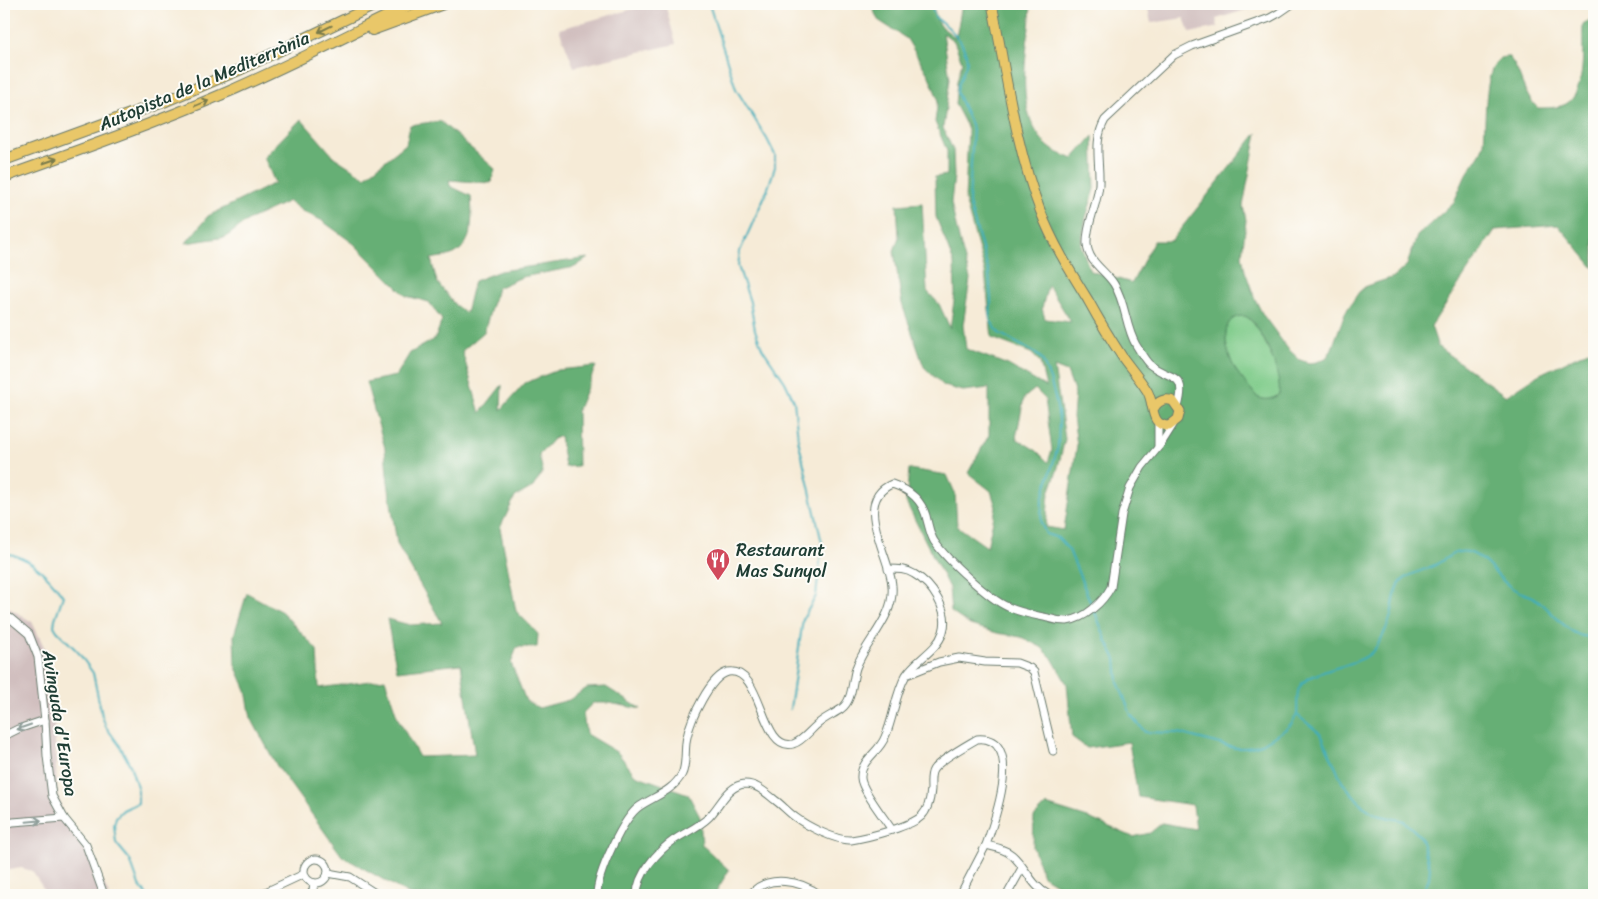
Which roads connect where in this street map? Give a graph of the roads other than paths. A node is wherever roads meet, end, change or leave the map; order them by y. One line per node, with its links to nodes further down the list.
1 (377, 4): 7 (highway, Autopista de la Mediterrània, one-way to 7)
2 (412, 4): 6 (highway, Autopista de la Mediterrània)
3 (443, 4): 6 (highway)
4 (992, 4): 10 (main road)
5 (1292, 4): 9 (street)
6 (304, 56): 8 (highway, Autopista de la Mediterrània, one-way to 6)
7 (4, 160)
8 (4, 177)
9 (1179, 383): 11 (street); 12 (street)
10 (1147, 389): 11 (main road); 13 (main road)
11 (1166, 400): 12 (main road); 13 (main road)
12 (1178, 407): 15 (main road)
13 (1154, 408): 14 (main road)
14 (1158, 423): 15 (main road); 16 (street)
15 (1173, 424): 16 (street)
16 (1157, 448): 17 (street)
17 (888, 569): 19 (street); 35 (street)
18 (4, 616): 20 (street, Avinguda d'Europa)
19 (906, 675): 22 (street); 25 (street)
20 (45, 720): 21 (street, one-way to 21); 23 (street, Avinguda d'Europa)
21 (4, 736)
22 (1053, 751)
23 (64, 818): 24 (street, one-way to 23); 31 (street, Avinguda d'Europa)
24 (4, 825)
25 (892, 830): 26 (street); 36 (street)
26 (986, 845): 27 (street); 39 (street)
27 (1022, 868): 40 (street); 41 (street)
28 (328, 873): 29 (street); 30 (street); 34 (street)
29 (304, 874): 30 (street); 32 (street)
30 (314, 883): 33 (street)
31 (104, 895)
32 (258, 895)
33 (310, 895)
34 (378, 895)
35 (597, 895)
36 (637, 895)
37 (750, 895): 38 (street)
38 (820, 895)
39 (960, 895)
40 (1007, 895)
41 (1049, 895)

